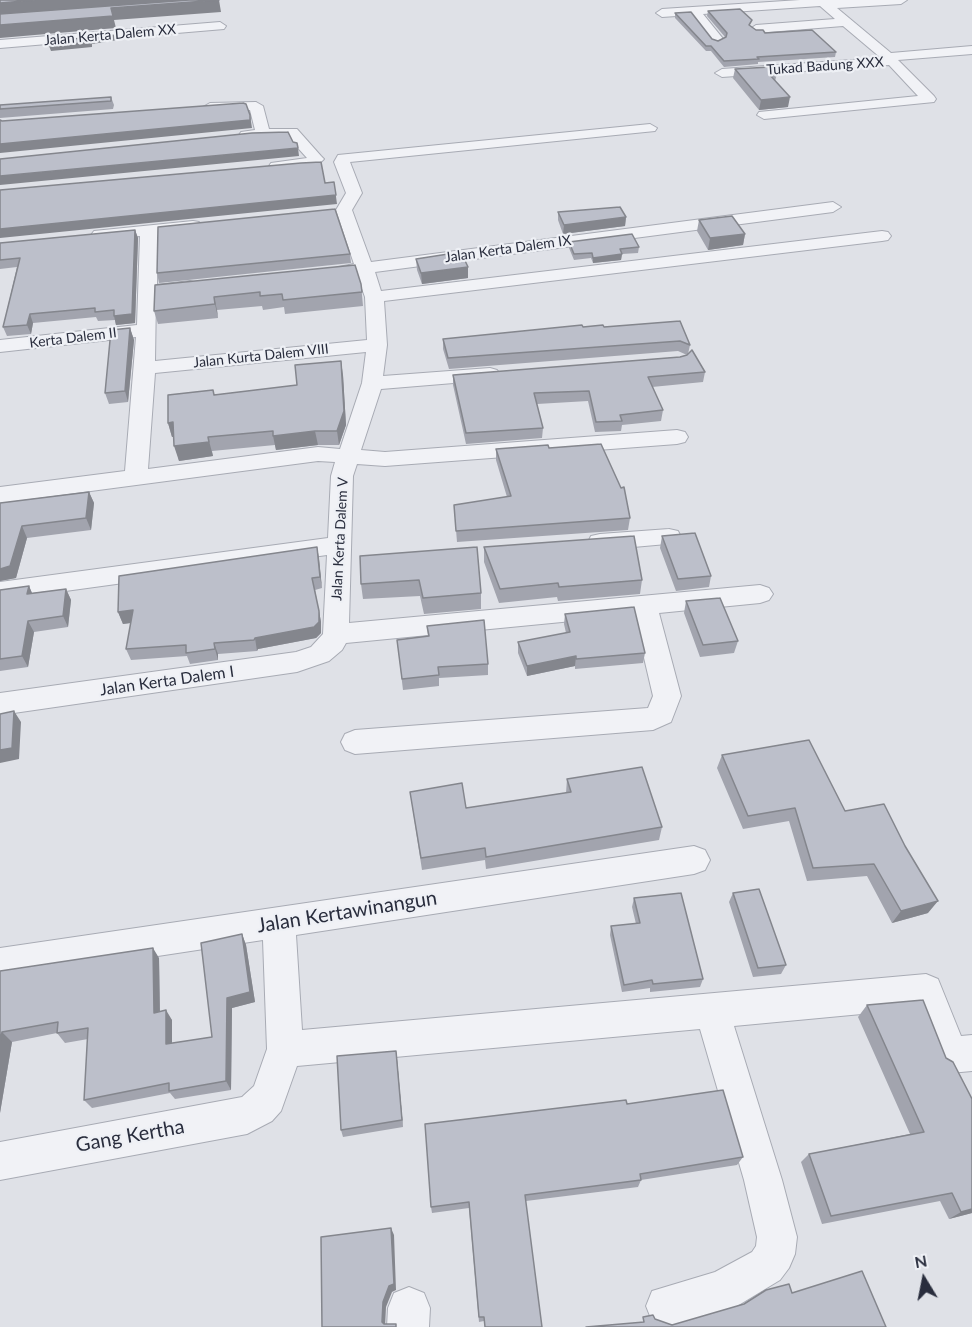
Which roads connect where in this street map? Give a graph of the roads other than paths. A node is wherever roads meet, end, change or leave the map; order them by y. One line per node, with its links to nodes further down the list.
1 (901, 0): 2 (street)
2 (824, 3): 3 (street); 5 (street)
3 (694, 11): 4 (street); 8 (street)
4 (662, 13)
5 (846, 22): 7 (street); 11 (street)
6 (220, 26): 9 (street, Jalan Kerta Dalem XX)
7 (756, 29)
8 (718, 40)
9 (0, 44)
10 (972, 50): 11 (street, Tukad Badung XXX)
11 (890, 59): 12 (street, Tukad Badung XXX); 14 (street)
12 (722, 74)
13 (197, 108): 16 (street)
14 (764, 115)
15 (651, 128): 24 (street, Jalan Kerta Dalem V)
16 (263, 134): 17 (street); 18 (street)
17 (229, 137)
18 (265, 167)
19 (833, 207): 24 (street, Jalan Kerta Dalem IX)
20 (206, 225): 21 (street)
21 (149, 231): 23 (street); 27 (street)
22 (882, 236): 28 (street)
23 (80, 237)
24 (363, 270): 25 (street, Jalan Kerta Dalem IX); 28 (street, Jalan Kerta Dalem V)
25 (329, 273)
26 (204, 285): 27 (street)
27 (147, 291): 29 (street)
28 (374, 297): 30 (street, Jalan Kerta Dalem V)
29 (146, 330): 31 (street, Kerta Dalem II); 32 (street)
30 (377, 345): 32 (street, Jalan Kurta Dalem VIII); 34 (street, Jalan Kerta Dalem V)
31 (0, 346)
32 (145, 368): 37 (street)
33 (513, 372): 34 (street)
34 (372, 383): 36 (street, Jalan Kerta Dalem V)
35 (677, 438): 36 (street)
36 (350, 456): 37 (street); 41 (street, Jalan Kerta Dalem V)
37 (136, 477): 38 (street)
38 (0, 495)
39 (669, 537): 40 (street)
40 (575, 543)
41 (346, 556): 42 (street); 45 (street, Jalan Kerta Dalem V)
42 (0, 591)
43 (760, 594): 44 (street)
44 (644, 604): 45 (street); 47 (street)
45 (333, 640): 46 (street, Jalan Kerta Dalem I)
46 (0, 704)
47 (355, 742)
48 (694, 860): 49 (street, Jalan Kertawinangun)
49 (279, 922): 50 (street, Jalan Kertawinangun); 52 (street)
50 (0, 964)
51 (712, 1010): 52 (street); 53 (street); 55 (street)
52 (285, 1049): 54 (street, Gang Kertha)
53 (972, 1053)
54 (0, 1161)
55 (667, 1306)

